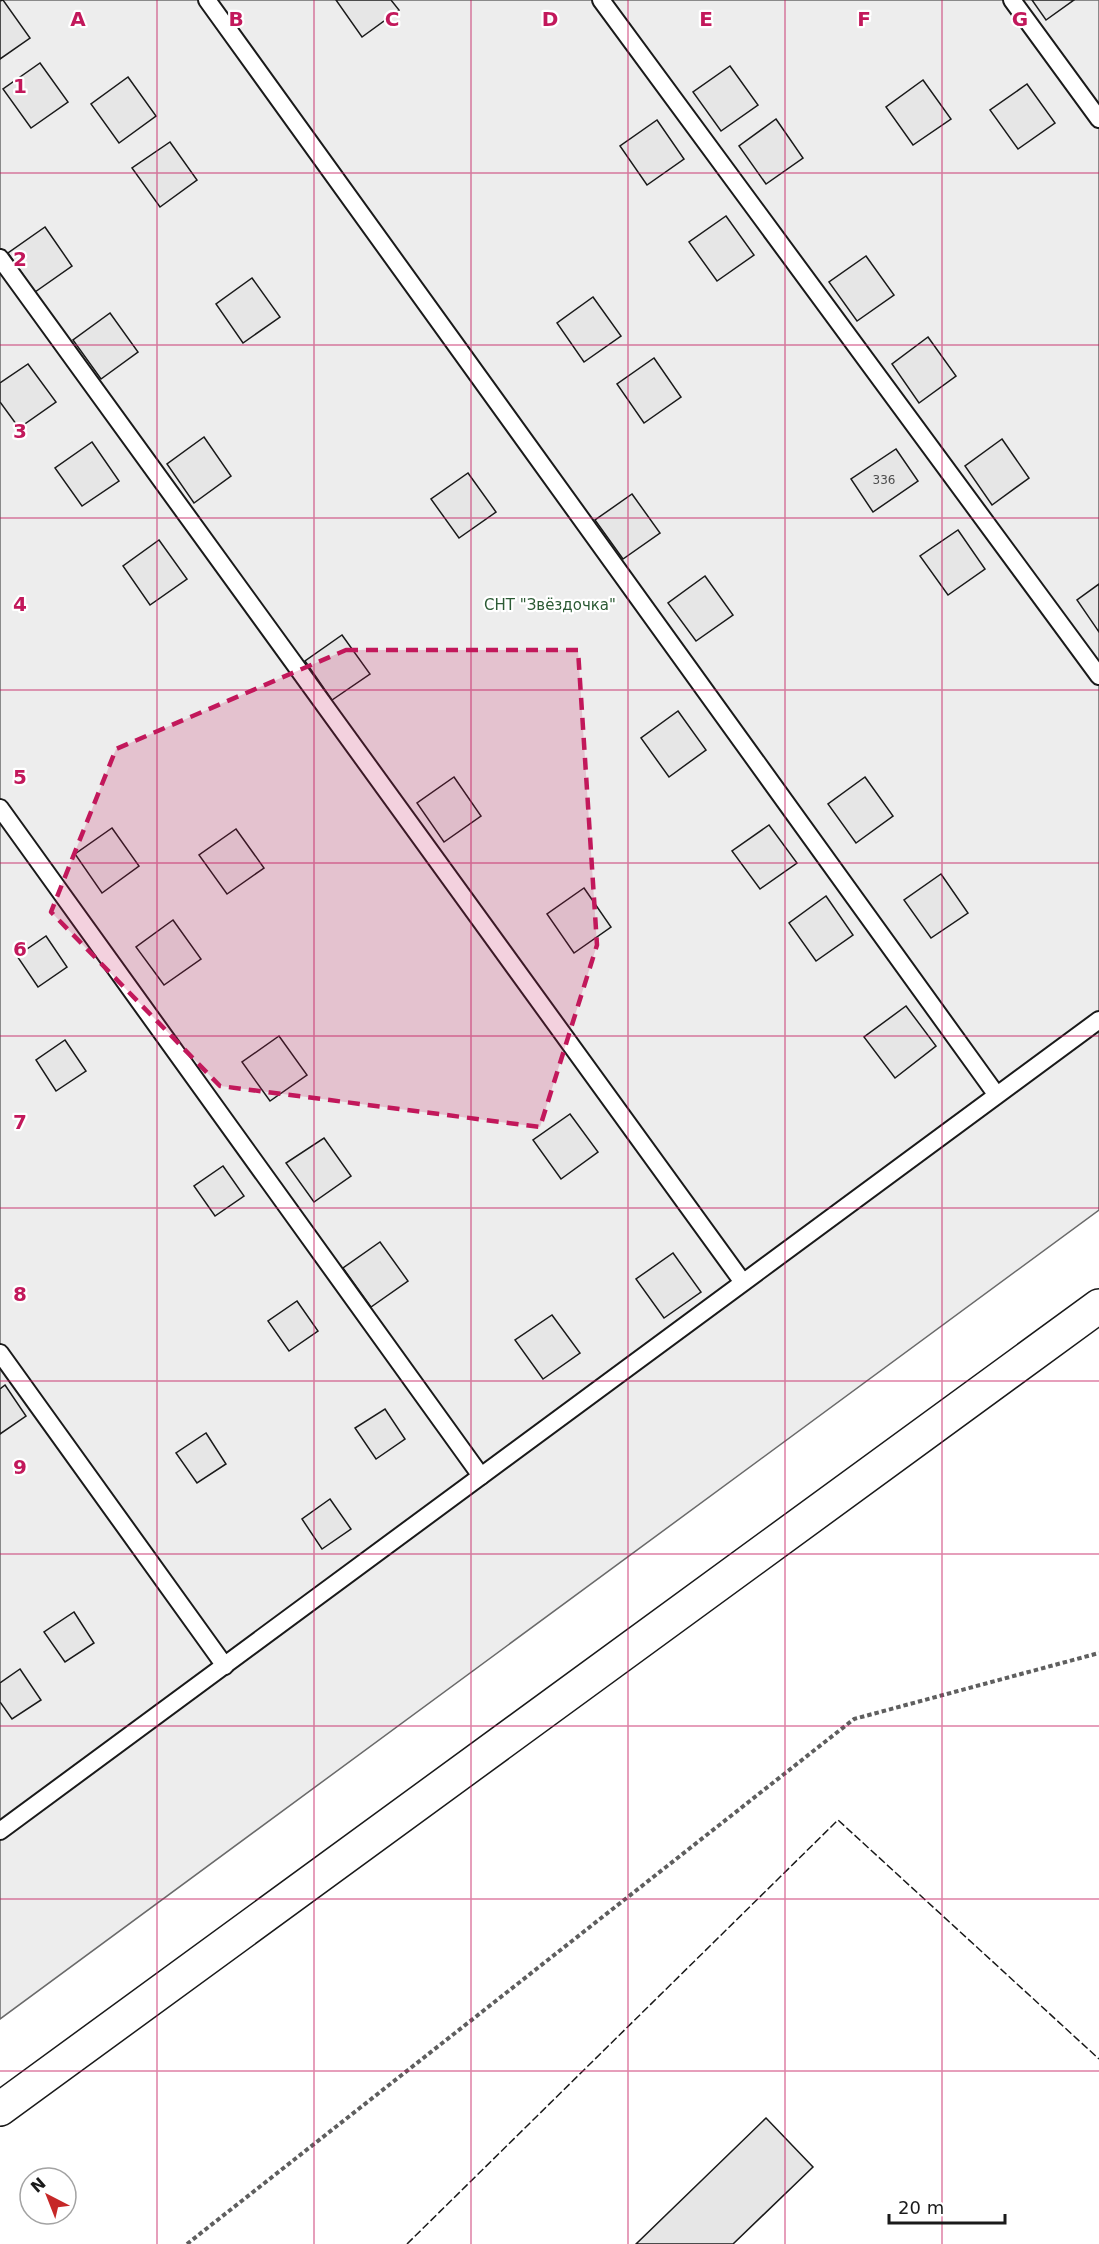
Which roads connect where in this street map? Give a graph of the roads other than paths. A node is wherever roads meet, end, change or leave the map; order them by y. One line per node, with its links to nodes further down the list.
1 (207, 0): 9 (lane)
2 (601, 0): 6 (lane)
3 (1012, 0): 4 (lane)
4 (1099, 119)
5 (0, 258): 10 (lane)
6 (1099, 676)
7 (0, 808): 13 (lane)
8 (1099, 1020): 9 (lane)
9 (996, 1094): 10 (lane)
10 (742, 1281): 13 (lane)
11 (1099, 1306): 16 (street)
12 (0, 1353): 14 (lane)
13 (481, 1476): 14 (lane)
14 (225, 1666): 15 (lane)
15 (0, 1831)
16 (0, 2109)

